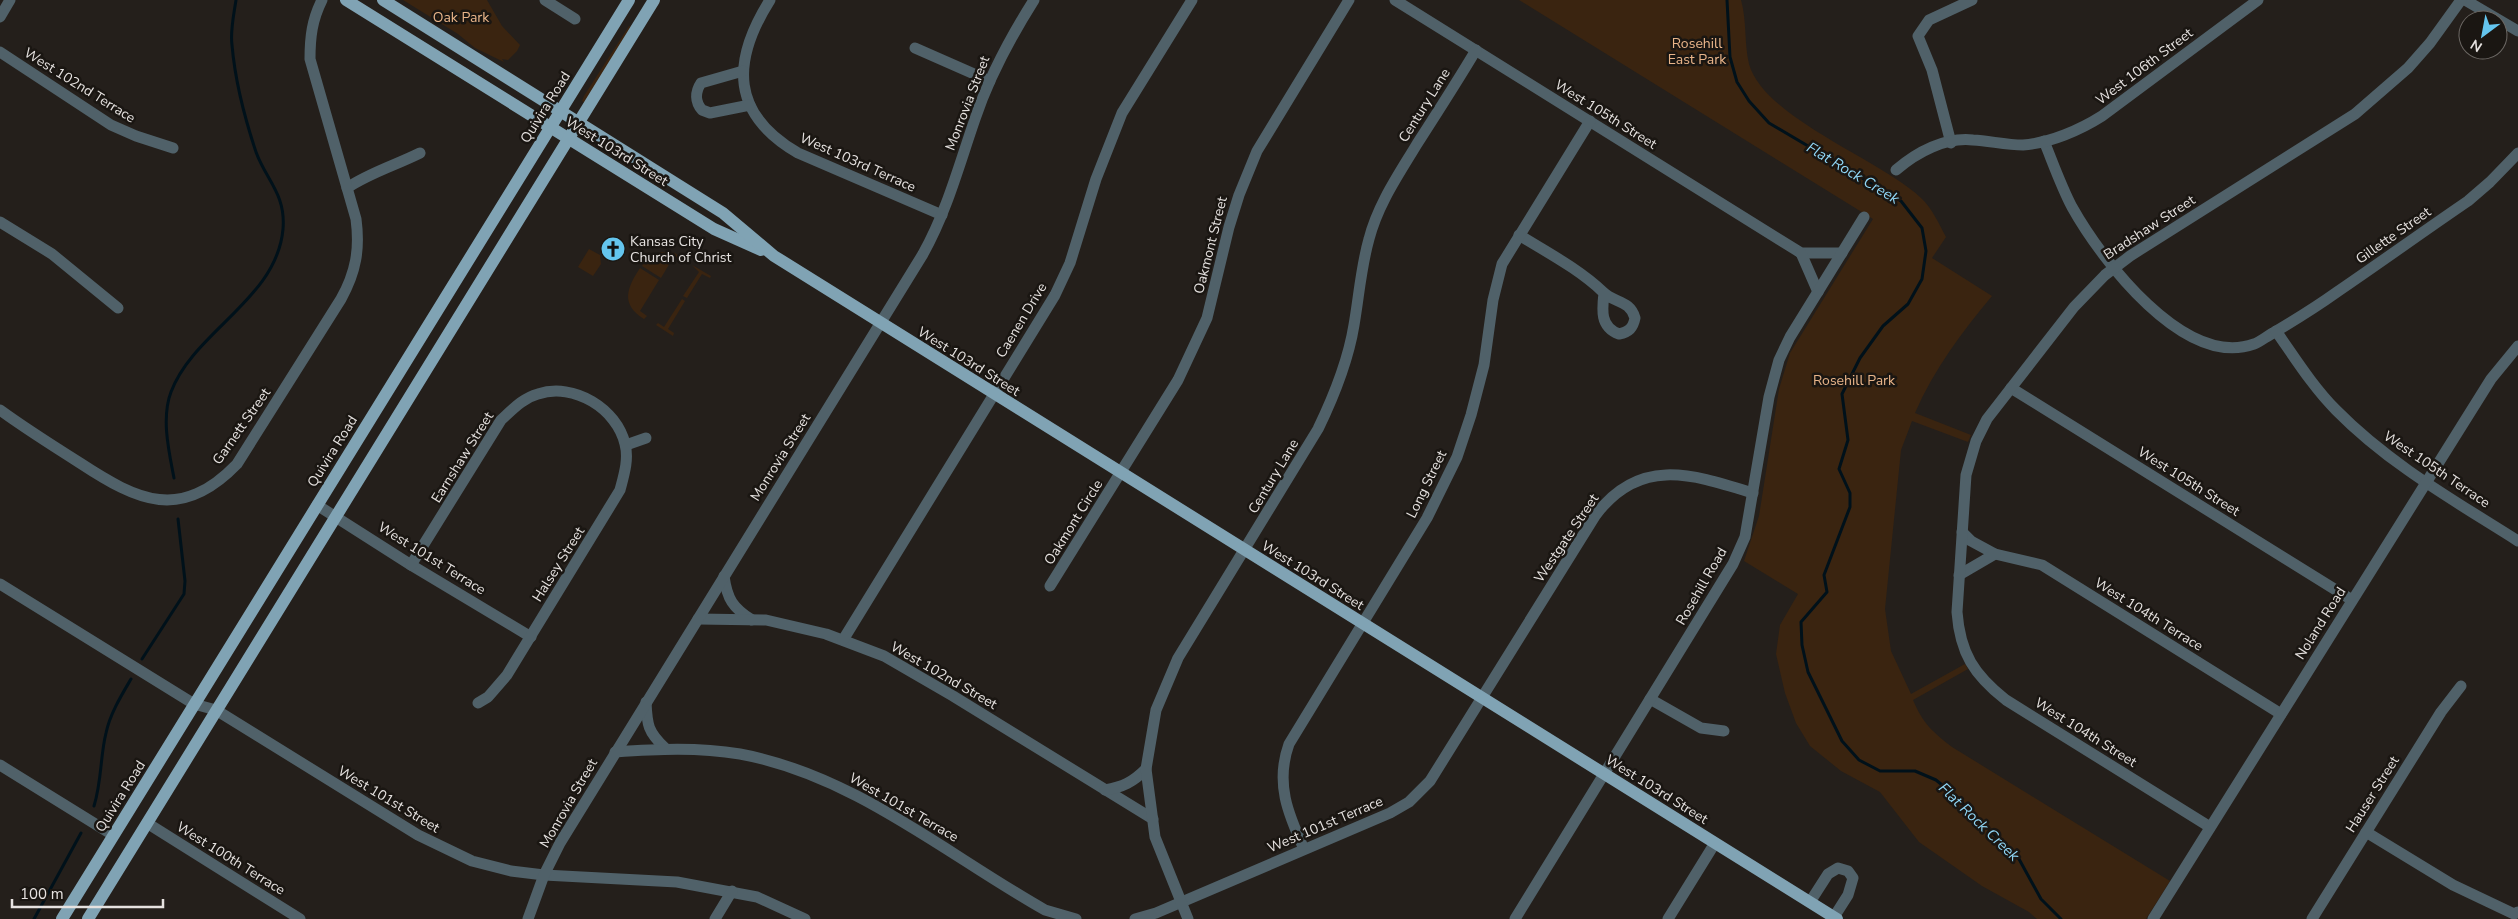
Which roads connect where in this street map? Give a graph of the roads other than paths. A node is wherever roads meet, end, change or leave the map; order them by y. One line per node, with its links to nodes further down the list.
1 (10, 0): 17 (street)
2 (322, 0): 37 (street, Garnett Street)
3 (346, 0): 29 (main road, West 103rd Street)
4 (383, 0): 26 (main road, West 103rd Street)
5 (545, 0): 18 (street)
6 (629, 0): 26 (main road, Quivira Road)
7 (654, 0): 27 (main road)
8 (1034, 0): 24 (street, Monrovia Street)
9 (1192, 0): 53 (street, Caenen Drive)
10 (1349, 0): 57 (street, Oakmont Street)
11 (1395, 0): 21 (street, West 105th Street)
12 (1972, 0): 32 (street)
13 (2461, 0): 45 (street, Bradshaw Street)
14 (2465, 0): 19 (street)
15 (2256, 1): 31 (street, West 106th Street)
16 (769, 2): 23 (street, West 103rd Terrace)
17 (0, 17)
18 (575, 19)
19 (2518, 31)
20 (915, 48): 24 (street)
21 (1476, 50): 28 (street, West 105th Street); 64 (street, Century Lane)
22 (0, 52): 33 (street, West 102nd Terrace)
23 (744, 71): 25 (street, West 103rd Terrace); 25 (street)
24 (990, 81): 38 (street, Monrovia Street)
25 (750, 105): 38 (street, West 103rd Terrace)
26 (560, 110): 27 (main road, West 103rd Street); 29 (main road, Quivira Road)
27 (578, 121): 30 (main road); 44 (main road, West 103rd Street)
28 (1590, 121): 41 (street, Long Street); 42 (street, West 105th Street)
29 (550, 127): 30 (main road, West 103rd Street); 60 (main road, Quivira Road)
30 (568, 138): 44 (main road, West 103rd Street); 61 (main road)
31 (2044, 141): 32 (street); 45 (street)
32 (1951, 143): 36 (street)
33 (173, 148)
34 (420, 153): 37 (street)
35 (2518, 153): 50 (street, Gillette Street)
36 (1896, 170)
37 (348, 188): 54 (street, Garnett Street)
38 (942, 215): 49 (street, Monrovia Street)
39 (1864, 217): 43 (street, Rosehill Road)
40 (0, 222): 48 (street)
41 (1519, 235): 47 (street); 74 (street, Long Street)
42 (1801, 253): 43 (street); 46 (street)
43 (1842, 253): 46 (street, Rosehill Road)
44 (774, 256): 49 (main road, West 103rd Street)
45 (2115, 267): 50 (street); 52 (street, Bradshaw Street)
46 (1818, 292): 59 (street, Rosehill Road)
47 (1604, 294)
48 (118, 308)
49 (880, 323): 53 (main road, West 103rd Street); 68 (street, Monrovia Street)
50 (2276, 331): 58 (street, West 105th Terrace)
51 (2518, 346): 58 (street, Noland Road)
52 (2011, 388): 62 (street, Bradshaw Street); 71 (street, West 105th Street)
53 (994, 394): 57 (main road, West 103rd Street); 76 (street, Caenen Drive)
54 (0, 410)
55 (646, 438): 56 (street)
56 (626, 445): 66 (street, Earnshaw Street); 75 (street, Halsey Street)
57 (1121, 474): 64 (main road, West 103rd Street); 70 (street, Oakmont Circle)
58 (2426, 483): 63 (street, West 105th Terrace); 71 (street, Noland Road)
59 (1753, 492): 79 (street, Westgate Street); 80 (street, Rosehill Road)
60 (317, 505): 61 (street, West 101st Terrace); 83 (main road, Quivira Road)
61 (336, 516): 66 (street, West 101st Terrace); 84 (main road)
62 (1962, 532): 65 (street, West 104th Terrace); 67 (street, Bradshaw Street)
63 (2518, 540)
64 (1245, 550): 74 (main road, West 103rd Street); 90 (street, Century Lane)
65 (1995, 554): 67 (street); 85 (street, West 104th Terrace)
66 (411, 565): 75 (street, West 101st Terrace)
67 (1959, 575): 77 (street, Bradshaw Street)
68 (724, 576): 72 (street, Monrovia Street); 73 (street)
69 (0, 584): 83 (street, West 101st Street)
70 (1050, 586)
71 (2352, 600): 85 (street, Noland Road)
72 (698, 619): 73 (street, West 102nd Street); 82 (street, Monrovia Street)
73 (752, 620): 76 (street, West 102nd Street)
74 (1362, 624): 79 (main road, West 103rd Street); 99 (street, Long Street)
75 (531, 636): 81 (street, Halsey Street)
76 (843, 640): 92 (street, West 102nd Street)
77 (1963, 645): 95 (street, West 104th Street)
78 (2461, 686): 96 (street, Hauser Street)
79 (1482, 698): 91 (main road, West 103rd Street); 99 (street, West 101st Terrace)
80 (1650, 699): 86 (street); 91 (street, Rosehill Road)
81 (478, 702)
82 (646, 702): 87 (street); 88 (street, Monrovia Street)
83 (194, 704): 84 (street, West 101st Street); 97 (main road, Quivira Road)
84 (216, 710): 94 (main road); 100 (street, West 101st Street)
85 (2281, 714): 95 (street, Noland Road)
86 (1724, 731)
87 (665, 748): 88 (street, West 101st Terrace); 113 (street, West 101st Terrace)
88 (615, 752): 100 (street, Monrovia Street)
89 (0, 765): 97 (street)
90 (1146, 769): 92 (street); 93 (street, Century Lane)
91 (1605, 774): 98 (main road, West 103rd Street); 116 (street, Rosehill Road)
92 (1105, 790): 93 (street, West 102nd Street)
93 (1152, 820): 102 (street, Century Lane)
94 (147, 823): 108 (main road); 109 (street, West 100th Terrace)
95 (2210, 828): 118 (street, Noland Road)
96 (2366, 832): 104 (street); 119 (street, Hauser Street)
97 (113, 836): 107 (main road, Quivira Road)
98 (1715, 843): 103 (main road, West 103rd Street); 117 (street)
99 (1304, 850): 102 (street, West 101st Terrace)
100 (544, 876): 101 (street, West 101st Street); 110 (street, Monrovia Street)
101 (732, 891): 111 (street); 112 (street, West 101st Street)
102 (1180, 902): 114 (street, West 101st Terrace); 115 (street, Century Lane)
103 (1810, 902): 105 (main road, West 103rd Street); 106 (street)
104 (2518, 912)
105 (1821, 914): 106 (main road, West 103rd Street)
106 (1836, 918)
107 (62, 919)
108 (88, 919)
109 (300, 919)
110 (528, 919)
111 (715, 919)
112 (805, 919)
113 (1076, 919)
114 (1135, 919)
115 (1188, 919)
116 (1516, 919)
117 (1668, 919)
118 (2153, 919)
119 (2312, 919)

